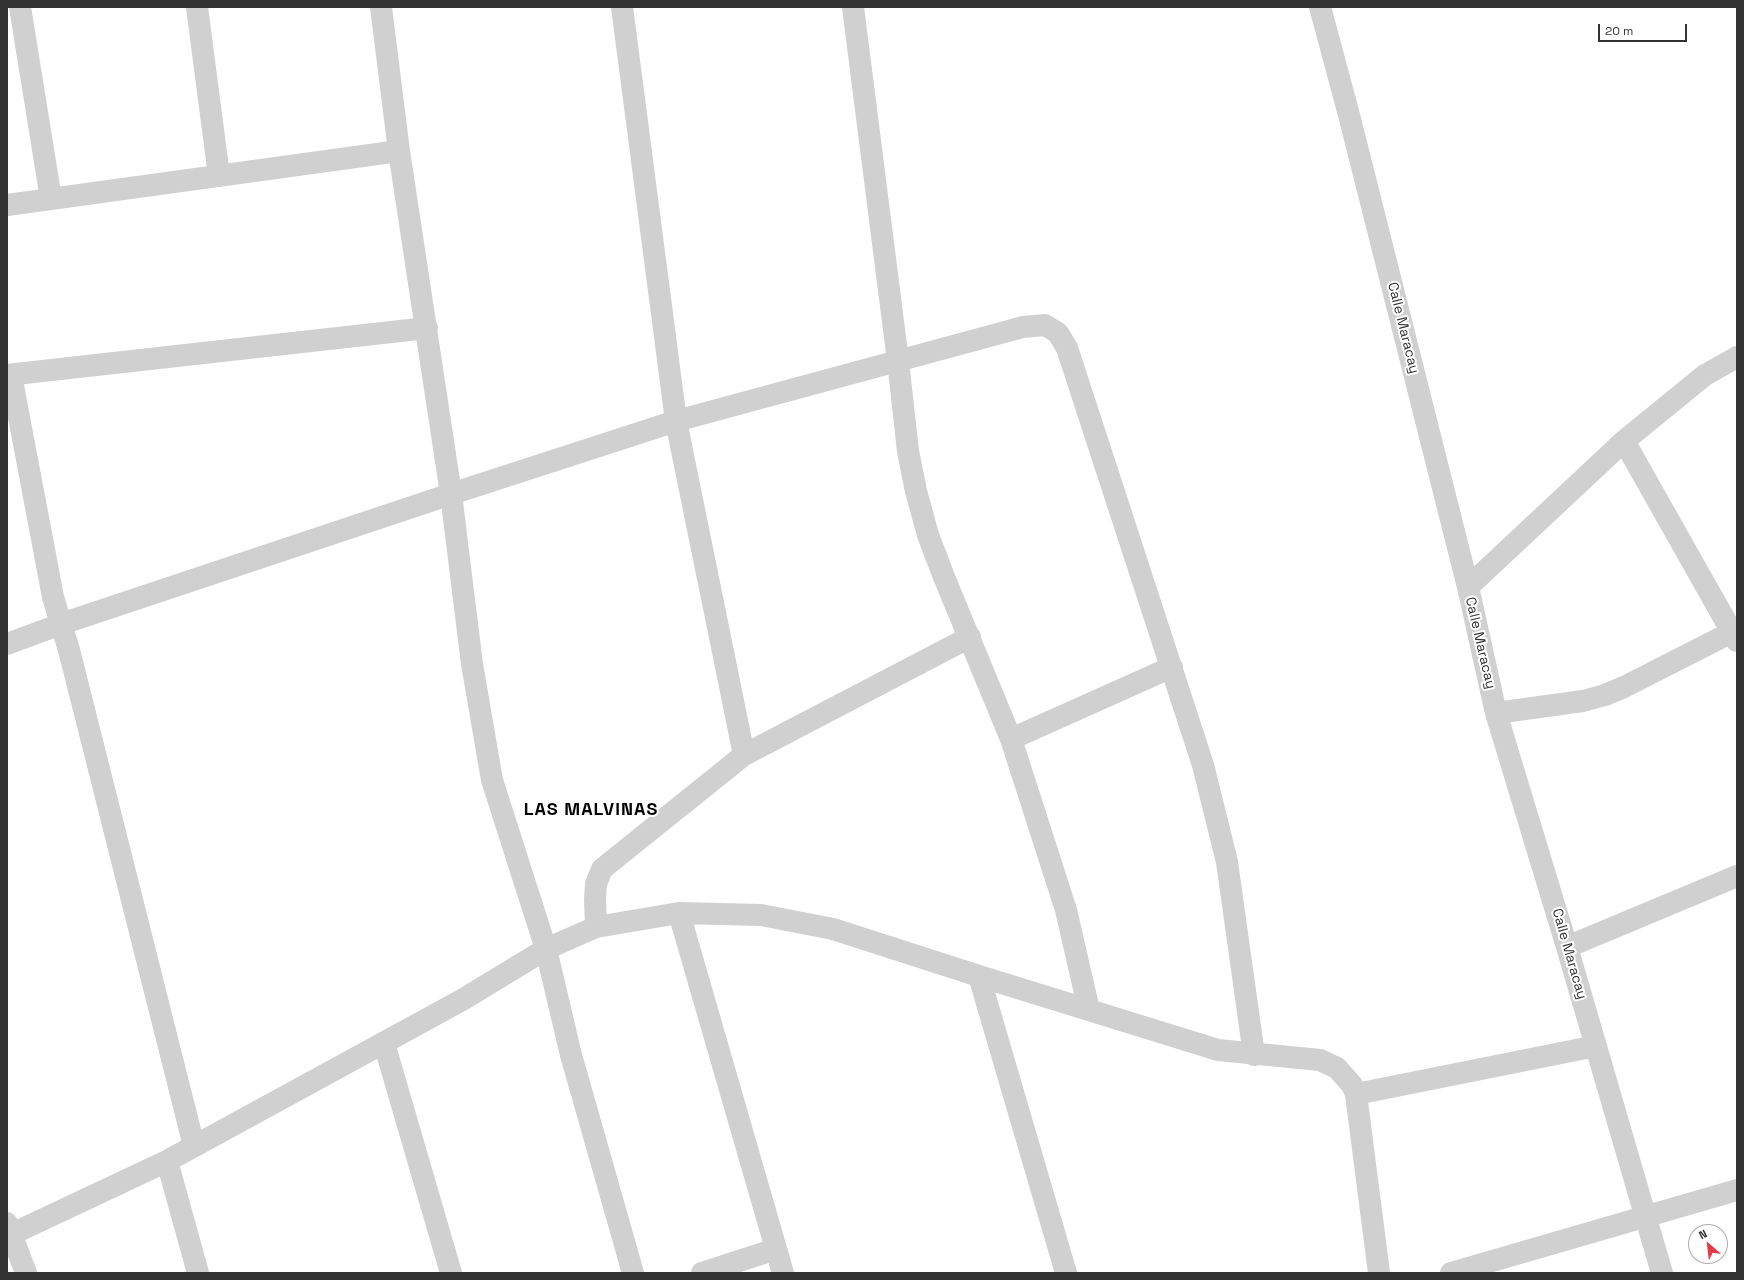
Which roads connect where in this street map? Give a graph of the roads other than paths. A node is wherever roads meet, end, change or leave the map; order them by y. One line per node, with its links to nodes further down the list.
1 (20, 7): 9 (street)
2 (197, 7): 8 (street)
3 (382, 7): 7 (street)
4 (622, 7): 15 (street)
5 (853, 7): 13 (street)
6 (1320, 7): 18 (street, Calle Maracay)
7 (399, 151): 8 (street); 11 (street)
8 (219, 176): 9 (street)
9 (51, 198): 10 (street)
10 (7, 205)
11 (427, 328): 14 (street); 17 (street)
12 (1737, 357): 16 (street)
13 (898, 361): 15 (street); 21 (street); 23 (street)
14 (9, 375): 19 (street)
15 (676, 422): 17 (street); 26 (street)
16 (1624, 441): 18 (street); 20 (street)
17 (451, 494): 19 (street); 31 (street)
18 (1468, 587): 24 (street, Calle Maracay)
19 (61, 624): 22 (street); 38 (street)
20 (1735, 636): 24 (street)
21 (970, 637): 25 (street); 26 (street)
22 (7, 644)
23 (1172, 668): 25 (street); 36 (street)
24 (1496, 713): 30 (street, Calle Maracay)
25 (1011, 739): 33 (street)
26 (744, 755): 29 (street)
27 (1737, 876): 30 (street)
28 (679, 913): 29 (street); 32 (street); 43 (street)
29 (596, 927): 31 (street)
30 (1567, 947): 35 (street, Calle Maracay)
31 (546, 949): 34 (street); 47 (street)
32 (978, 976): 33 (street); 50 (street)
33 (1090, 1010): 36 (street)
34 (384, 1042): 38 (street); 46 (street)
35 (1596, 1046): 37 (street); 41 (street, Calle Maracay)
36 (1254, 1055): 37 (street)
37 (1356, 1094): 51 (street)
38 (194, 1146): 39 (street)
39 (167, 1161): 42 (street); 45 (street)
40 (1737, 1190): 41 (street)
41 (1645, 1218): 52 (street); 53 (street, Calle Maracay)
42 (10, 1228): 44 (street)
43 (776, 1249): 48 (street); 49 (street)
44 (26, 1273)
45 (198, 1273)
46 (451, 1273)
47 (633, 1273)
48 (702, 1273)
49 (783, 1273)
50 (1066, 1273)
51 (1379, 1273)
52 (1451, 1273)
53 (1662, 1273)

